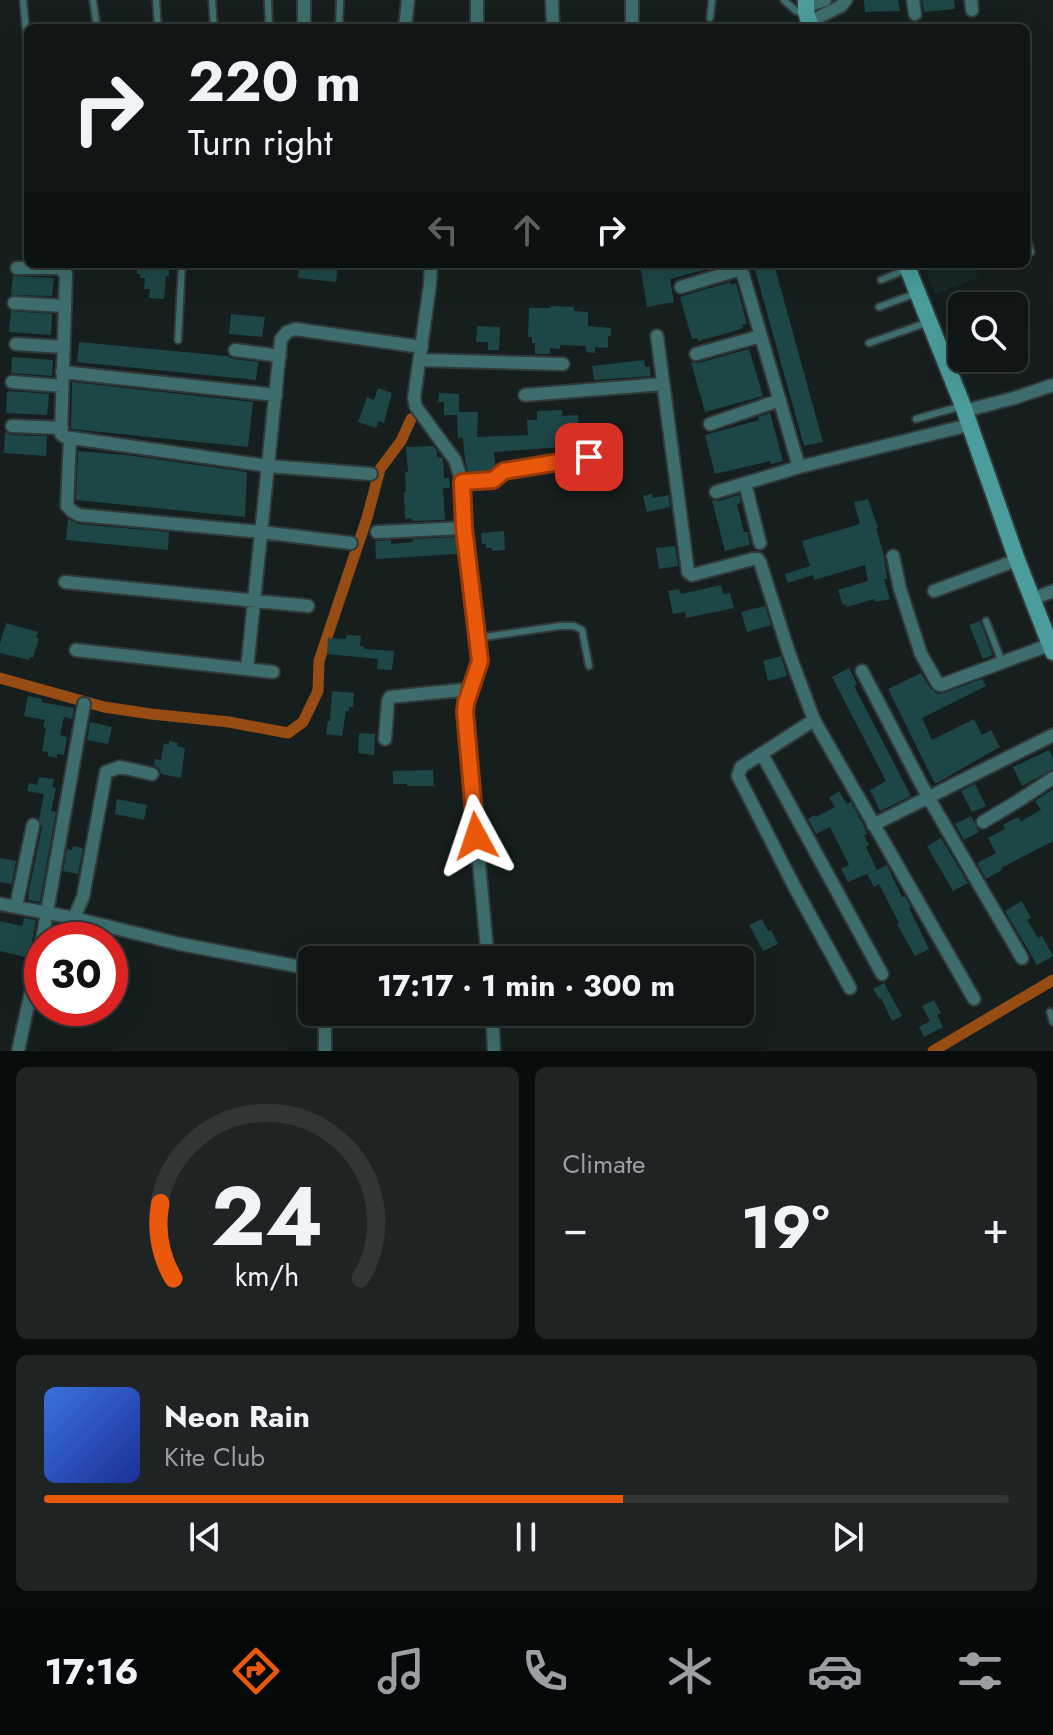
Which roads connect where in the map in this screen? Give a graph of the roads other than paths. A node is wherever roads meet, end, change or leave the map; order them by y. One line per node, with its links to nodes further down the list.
1 (23, 0): 20 (lane)
2 (93, 0): 21 (lane)
3 (156, 0): 22 (lane)
4 (212, 0): 23 (lane)
5 (268, 0): 24 (lane)
6 (304, 0): 25 (street)
7 (340, 0): 26 (lane)
8 (408, 0): 27 (street)
9 (477, 0): 28 (street)
10 (552, 0): 29 (street)
11 (632, 0): 30 (street)
12 (712, 0): 19 (lane)
13 (784, 0): 17 (lane)
14 (825, 0): 17 (street)
15 (846, 0): 17 (street)
16 (913, 0): 18 (street)
17 (808, 14)
18 (915, 14)
19 (710, 18)
20 (25, 24)
21 (96, 24)
22 (158, 24)
23 (214, 24)
24 (269, 24)
25 (304, 24)
26 (339, 24)
27 (405, 24)
28 (477, 24)
29 (553, 24)
30 (632, 24)
31 (1030, 249): 32 (lane)
32 (1031, 252)
33 (17, 268): 44 (street)
34 (182, 268): 49 (lane)
35 (431, 268): 54 (street)
36 (735, 268): 41 (street)
37 (742, 268): 48 (street)
38 (903, 268): 40 (lane)
39 (908, 268): 42 (main road)
40 (881, 280)
41 (681, 287)
42 (918, 293): 45 (lane); 46 (main road)
43 (14, 303): 44 (street)
44 (64, 306): 52 (street)
45 (879, 307)
46 (929, 322): 50 (lane); 66 (main road)
47 (657, 336): 60 (street)
48 (761, 336): 55 (street); 65 (street)
49 (178, 340)
50 (869, 343)
51 (16, 344): 52 (street)
52 (63, 347): 58 (street)
53 (235, 350): 56 (street)
54 (421, 354): 56 (street); 57 (street); 75 (street)
55 (696, 354)
56 (280, 356): 63 (street)
57 (563, 364)
58 (62, 372): 62 (street); 63 (street)
59 (12, 382): 62 (street)
60 (663, 384): 64 (street); 102 (street)
61 (1053, 385): 66 (street)
62 (62, 386): 70 (street)
63 (276, 395): 72 (street)
64 (525, 395)
65 (780, 400): 68 (street); 73 (street)
66 (965, 414): 67 (lane); 73 (street); 84 (main road)
67 (916, 419)
68 (710, 424)
69 (12, 426): 70 (street)
70 (66, 433): 72 (street); 79 (street)
71 (617, 453): 75 (lane)
72 (268, 466): 74 (street); 79 (street)
73 (799, 467): 76 (street)
74 (371, 474)
75 (462, 482): 78 (street)
76 (745, 483): 77 (street); 82 (street)
77 (716, 492)
78 (464, 528): 80 (street); 92 (street)
79 (261, 532): 81 (street); 89 (street)
80 (377, 532)
81 (351, 543)
82 (760, 543)
83 (893, 556): 95 (street)
84 (1017, 560): 86 (street); 88 (main road)
85 (65, 582): 89 (street)
86 (934, 591)
87 (1053, 591): 88 (street)
88 (1032, 599): 93 (main road)
89 (254, 600): 90 (street); 97 (street)
90 (308, 606)
91 (986, 621): 95 (lane)
92 (477, 638): 96 (lane); 100 (street)
93 (1051, 648): 95 (street)
94 (76, 650): 97 (street)
95 (1002, 662)
96 (589, 666)
97 (247, 669): 99 (street)
98 (862, 671): 108 (street)
99 (273, 672)
100 (471, 689): 104 (street); 117 (street)
101 (84, 704): 114 (street)
102 (814, 720): 105 (street); 111 (street)
103 (1053, 735): 108 (street)
104 (385, 739)
105 (762, 754): 120 (street); 121 (street)
106 (152, 774): 115 (street)
107 (1053, 778): 109 (street)
108 (928, 797): 111 (street); 118 (street)
109 (983, 822)
110 (33, 825): 113 (street)
111 (873, 825): 122 (street)
112 (0, 904): 113 (street)
113 (16, 907): 114 (street)
114 (48, 913): 115 (street); 116 (street)
115 (74, 918): 119 (street)
116 (46, 922)
117 (487, 946)
118 (1022, 958)
119 (298, 966)
120 (882, 974)
121 (850, 988)
122 (974, 999)
123 (1050, 1012): 124 (lane)
124 (1053, 1022)
125 (24, 1024): 128 (street)
126 (325, 1026): 129 (street)
127 (493, 1026): 130 (street)
128 (18, 1051)
129 (325, 1051)
130 (494, 1051)

